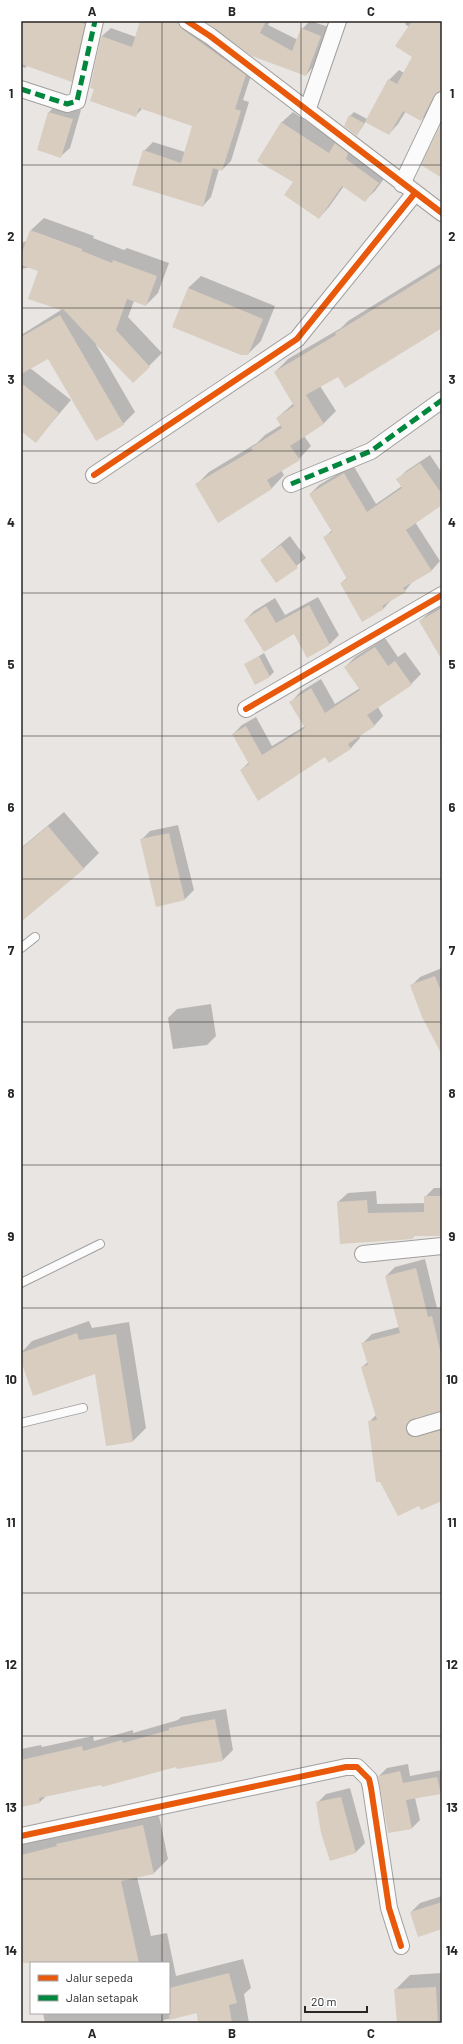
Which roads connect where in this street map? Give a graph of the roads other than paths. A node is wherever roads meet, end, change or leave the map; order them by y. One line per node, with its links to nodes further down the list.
1 (96, 21): 4 (street)
2 (187, 21): 6 (street)
3 (338, 21): 6 (street)
4 (21, 89)
5 (442, 100): 7 (street)
6 (307, 111): 7 (street)
7 (402, 184): 8 (street)
8 (415, 193): 9 (street); 11 (street)
9 (442, 213)
10 (442, 400): 12 (street)
11 (94, 475)
12 (291, 484)
13 (442, 595): 14 (street)
14 (246, 709)
15 (35, 937): 16 (lane)
16 (21, 948)
17 (100, 1244): 20 (lane)
18 (442, 1246): 19 (street)
19 (363, 1254)
20 (21, 1283)
21 (84, 1408): 23 (lane)
22 (442, 1420): 24 (street)
23 (21, 1423)
24 (415, 1428)
25 (21, 1836): 26 (street)
26 (401, 1946)

